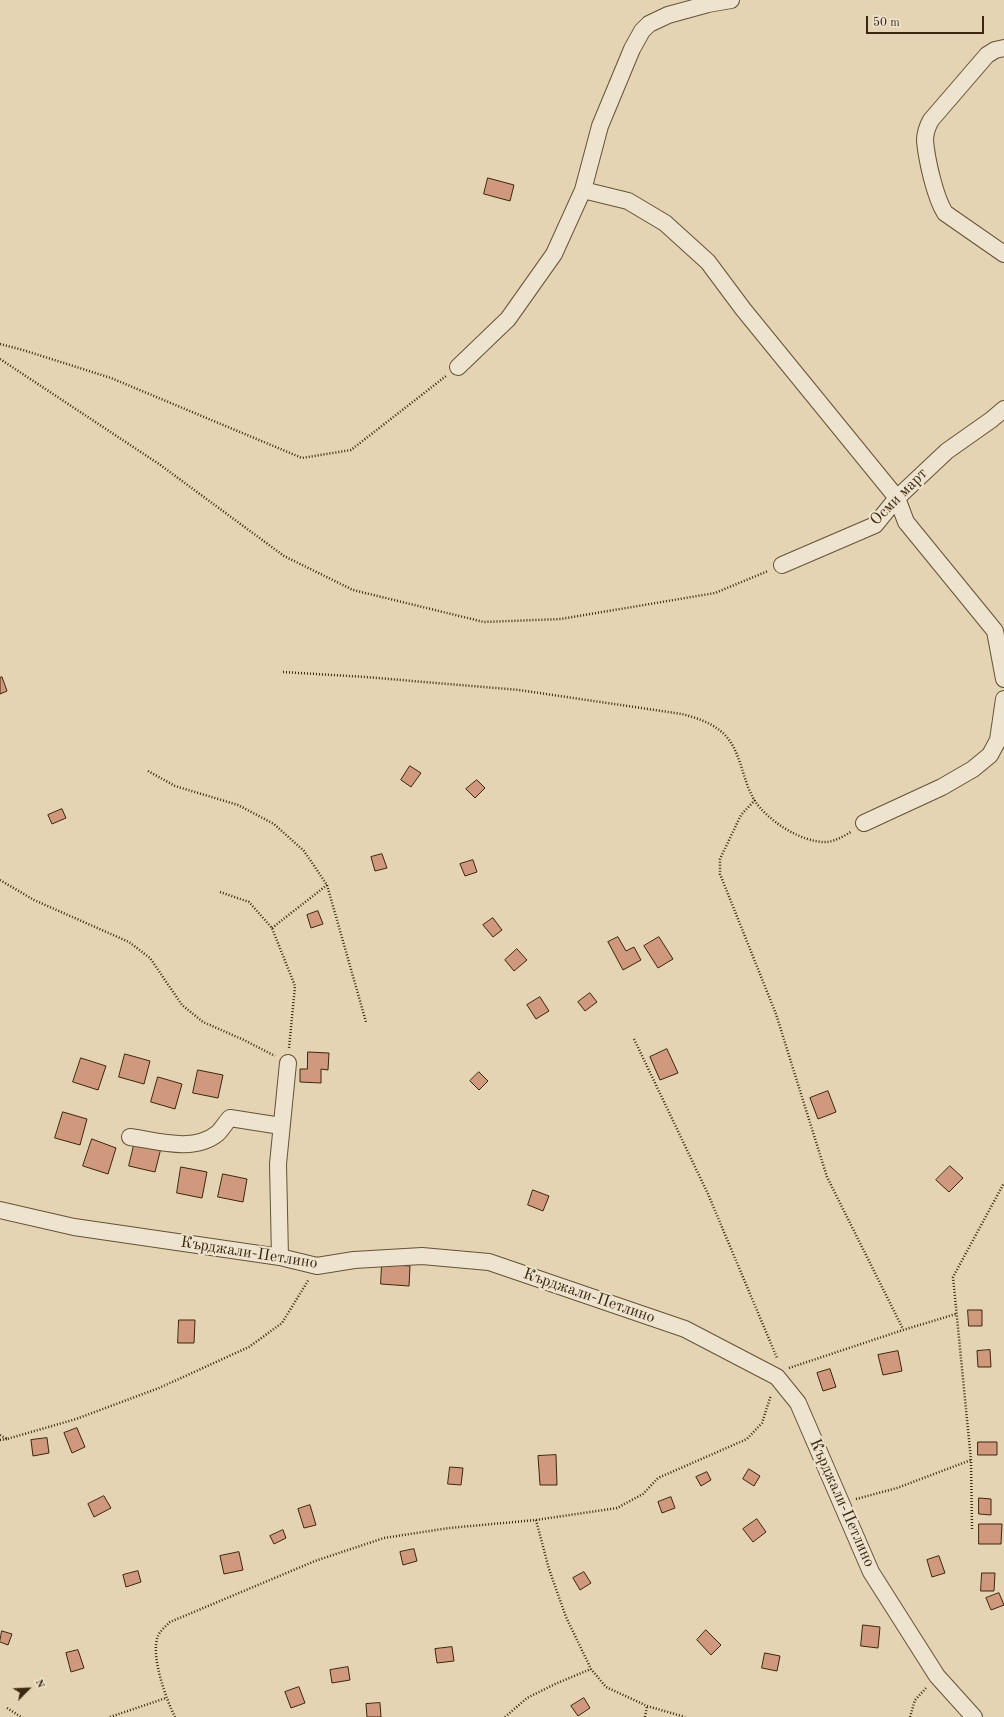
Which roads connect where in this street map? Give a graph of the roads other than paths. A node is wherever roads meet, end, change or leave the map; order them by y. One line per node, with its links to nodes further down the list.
1 (731, 0): 3 (street)
2 (1004, 48): 4 (street)
3 (583, 190): 5 (street); 7 (street)
4 (1004, 254)
5 (458, 367)
6 (1004, 409): 7 (street, Осми март)
7 (898, 498): 8 (street, Осми март); 9 (street)
8 (782, 565)
9 (1000, 631): 10 (street)
10 (1004, 679)
11 (1004, 699): 12 (street)
12 (864, 823)
13 (288, 1063): 14 (street)
14 (281, 1126): 15 (street); 17 (street)
15 (130, 1137)
16 (0, 1210): 17 (street, Кърджали-Петлино)
17 (280, 1257): 18 (street, Кърджали-Петлино)
18 (974, 1717)

